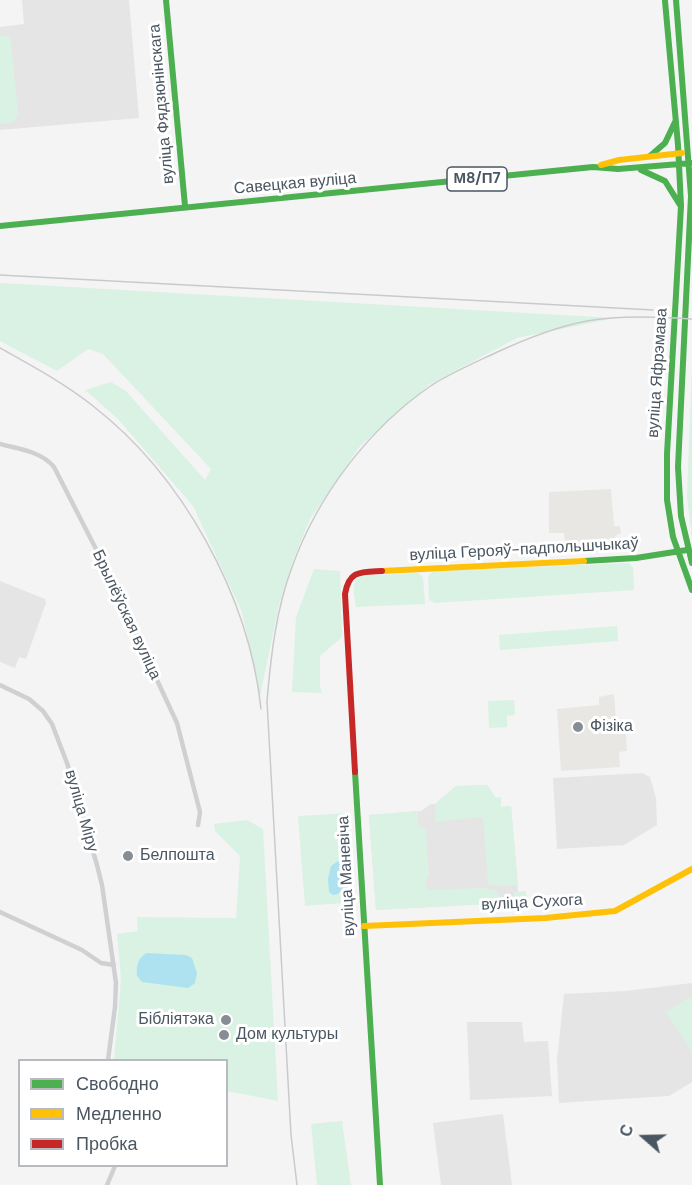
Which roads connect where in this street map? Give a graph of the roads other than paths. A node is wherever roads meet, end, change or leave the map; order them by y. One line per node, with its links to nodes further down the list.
1 (166, 0): 15 (main road, вуліца Фядзюнінскага)
2 (665, 0): 3 (main road); 5 (main road, вуліца Яфрэмава)
3 (674, 0): 4 (main road, вуліца Яфрэмава)
4 (685, 113): 6 (main road); 8 (main road, вуліца Яфрэмава)
5 (676, 120): 7 (main road, вуліца Яфрэмава); 9 (main road)
6 (692, 124)
7 (678, 153): 8 (main road, Савецкая вуліца / М8/П7); 9 (main road, Савецкая вуліца / М8/П7); 11 (main road, вуліца Яфрэмава)
8 (690, 153): 10 (main road, вуліца Яфрэмава)
9 (649, 156): 12 (main road, Савецкая вуліца / М8/П7)
10 (690, 163): 11 (main road, Савецкая вуліца / М8/П7); 14 (main road, вуліца Яфрэмава)
11 (679, 164): 13 (main road, Савецкая вуліца / М8/П7); 16 (main road, вуліца Яфрэмава)
12 (593, 167): 13 (main road, Савецкая вуліца / М8/П7); 15 (main road, Савецкая вуліца / М8/П7)
13 (630, 168): 16 (main road)
14 (691, 193): 19 (main road, вуліца Яфрэмава)
15 (185, 206): 17 (main road, Савецкая вуліца / М8/П7)
16 (681, 206): 18 (main road, вуліца Яфрэмава)
17 (0, 226)
18 (678, 278): 19 (main road); 22 (main road, вуліца Яфрэмава)
19 (687, 279): 21 (main road, вуліца Яфрэмава)
20 (0, 444): 27 (street, Брылёўская вуліца)
21 (690, 550): 22 (main road, вуліца Герояў-падпольшчыкаў); 23 (main road, вуліца Яфрэмава)
22 (678, 553): 24 (main road, вуліца Герояў-падпольшчыкаў); 25 (main road, вуліца Яфрэмава)
23 (692, 563)
24 (361, 572): 30 (main road, вуліца Маневіча)
25 (692, 590)
26 (0, 685): 31 (street, вуліца Міру)
27 (198, 825)
28 (692, 869): 30 (main road, вуліца Сухога)
29 (0, 912): 31 (street)
30 (364, 926): 35 (main road, вуліца Маневіча)
31 (114, 965): 32 (street, вуліца Міру)
32 (108, 1059)
33 (115, 1167): 34 (street)
34 (107, 1185)
35 (380, 1185)

